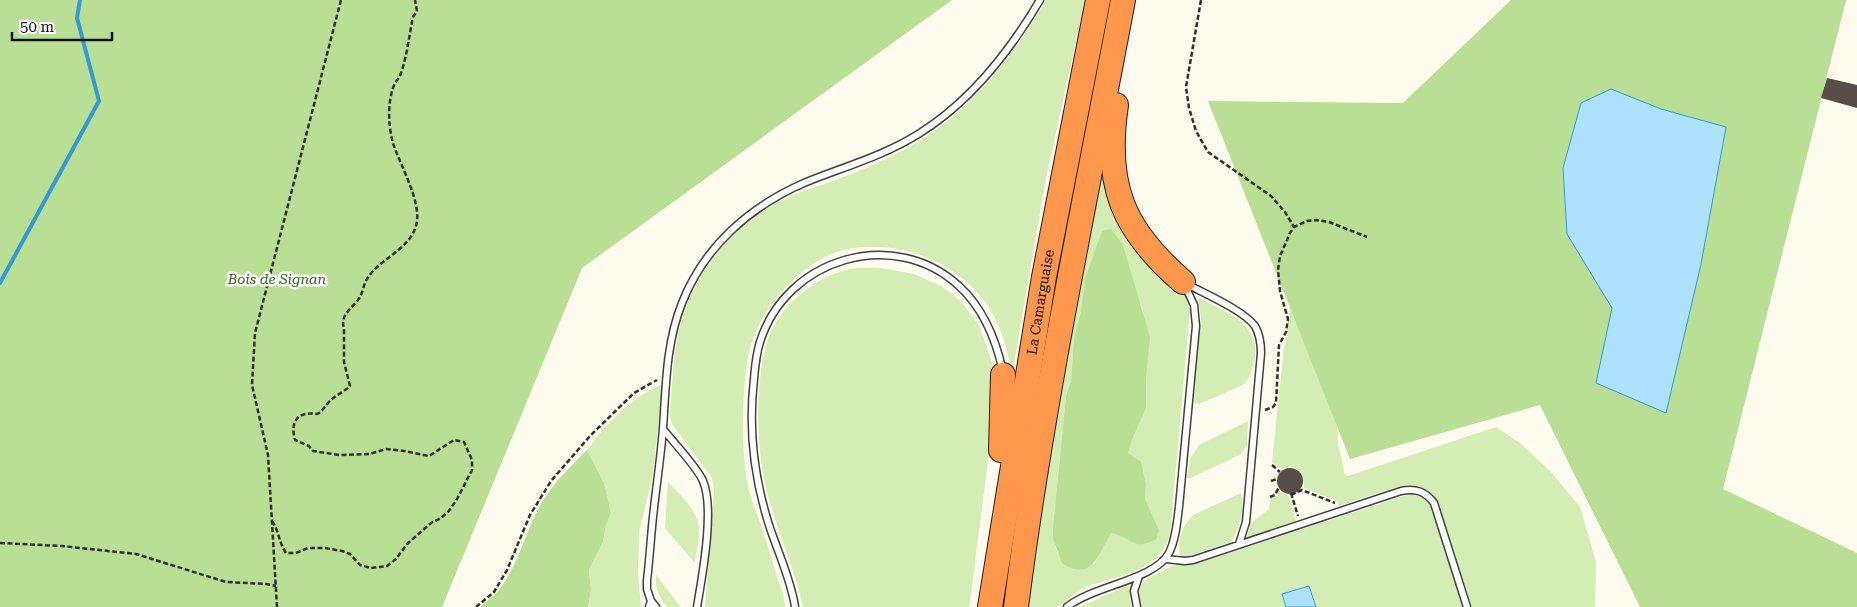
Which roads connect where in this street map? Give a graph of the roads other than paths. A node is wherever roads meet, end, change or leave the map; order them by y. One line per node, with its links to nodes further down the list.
1 (1040, 0): 7 (lane)
2 (1098, 0): 11 (highway, La Camarguaise)
3 (1123, 0): 16 (highway, La Camarguaise)
4 (1134, 0): 5 (highway)
5 (1183, 282): 8 (lane); 9 (lane)
6 (1003, 375): 11 (highway); 15 (lane)
7 (663, 429): 12 (lane); 14 (lane)
8 (1239, 544): 9 (lane); 19 (lane)
9 (1166, 559): 10 (lane)
10 (1139, 576): 17 (lane); 18 (lane)
11 (991, 600)
12 (650, 604): 13 (lane)
13 (656, 607)
14 (697, 607)
15 (795, 607)
16 (1016, 607)
17 (1067, 607)
18 (1137, 607)
19 (1467, 607)

